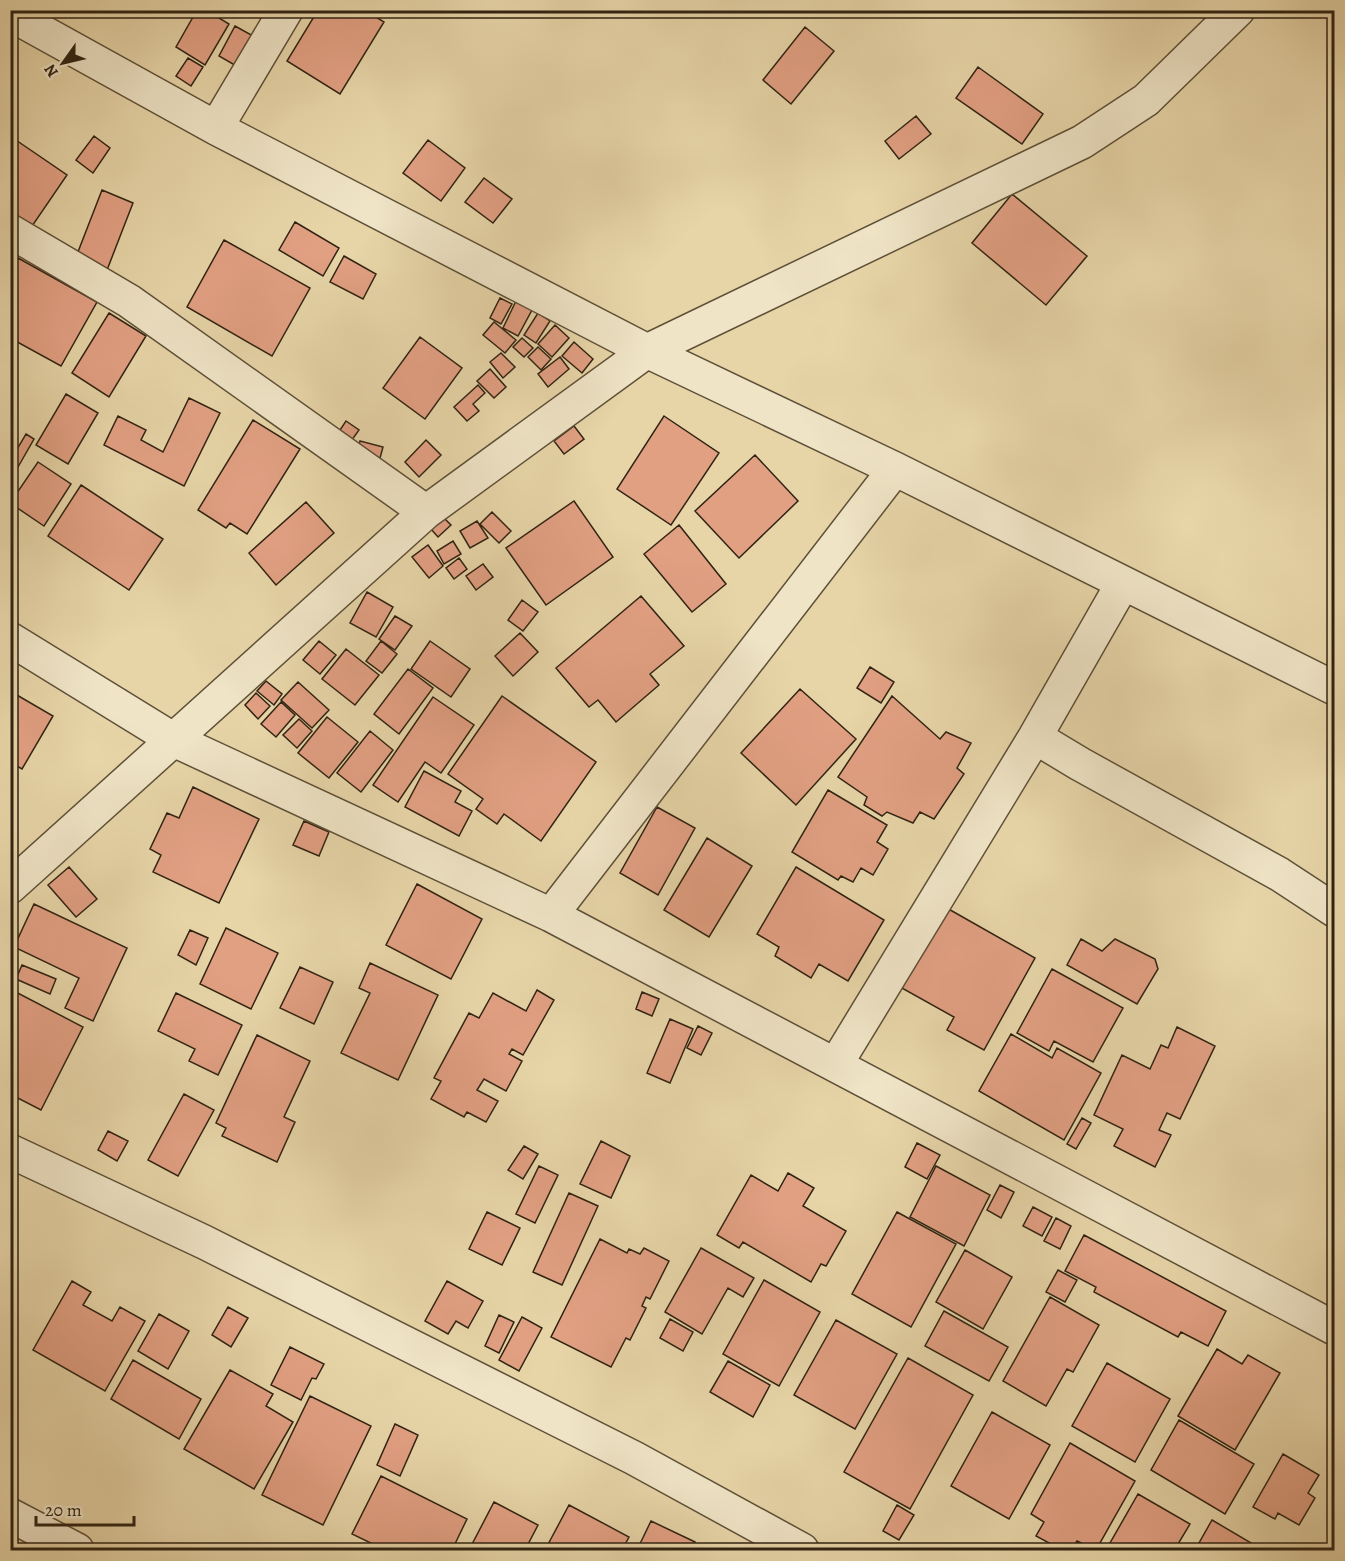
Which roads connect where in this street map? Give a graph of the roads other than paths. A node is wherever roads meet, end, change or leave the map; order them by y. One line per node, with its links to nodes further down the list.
1 (286, 10): 4 (street)
2 (1238, 10): 6 (street)
3 (10, 14): 4 (street)
4 (216, 128): 6 (street)
5 (10, 231): 8 (street)
6 (647, 351): 7 (street); 8 (street)
7 (895, 470): 9 (street); 16 (street)
8 (426, 512): 13 (street)
9 (1122, 583): 11 (street); 12 (street)
10 (10, 639): 13 (street)
11 (1335, 688)
12 (1035, 737): 15 (street); 17 (street)
13 (174, 740): 14 (street); 16 (street)
14 (10, 886)
15 (1335, 910)
16 (551, 915): 17 (street)
17 (836, 1064): 19 (street)
18 (10, 1151): 22 (street)
19 (1335, 1328)
20 (10, 1515): 21 (street)
21 (77, 1551)
22 (802, 1551)

